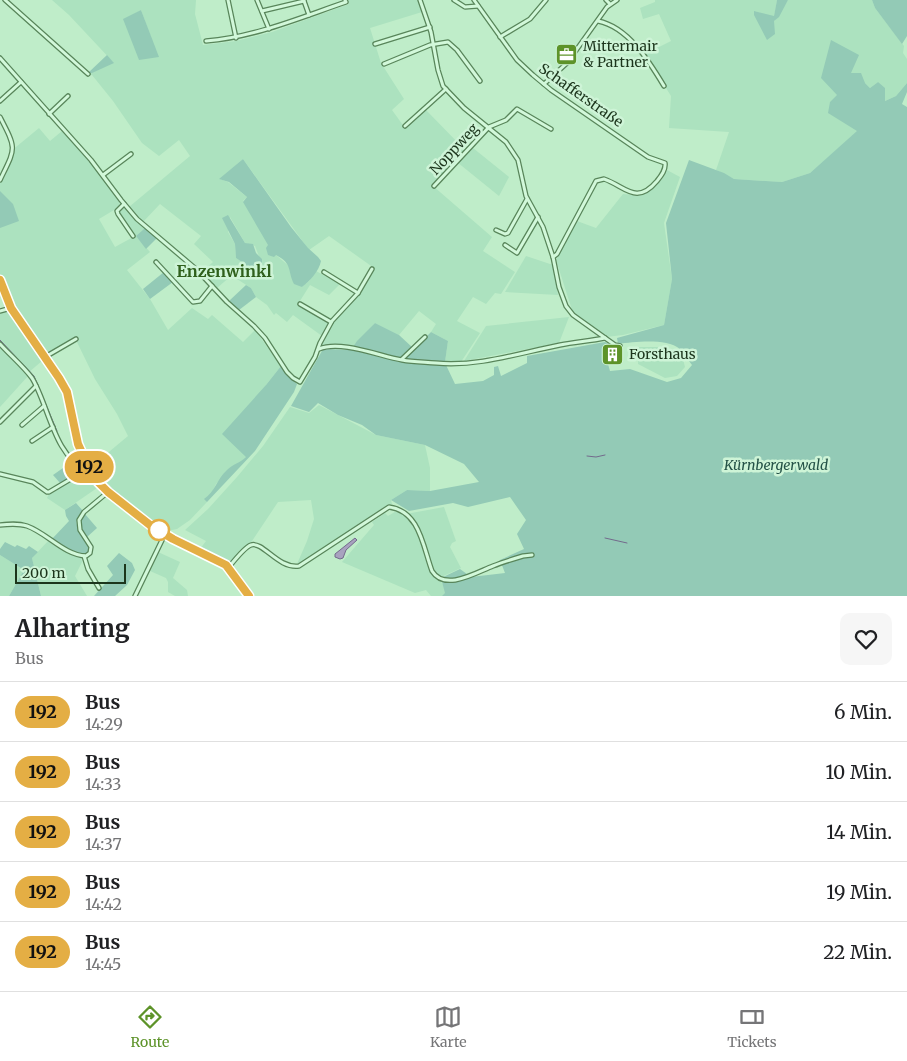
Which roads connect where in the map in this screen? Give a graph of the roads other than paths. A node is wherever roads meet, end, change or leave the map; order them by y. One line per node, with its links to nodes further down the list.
1 (5, 0): 26 (street)
2 (228, 0): 20 (street)
3 (257, 0): 14 (street)
4 (345, 0): 15 (street)
5 (420, 0): 17 (street)
6 (454, 0): 13 (street)
7 (474, 0): 13 (street, Schafferstraße)
8 (546, 0): 19 (street)
9 (606, 0): 12 (street)
10 (617, 0): 12 (street)
11 (304, 1): 14 (street); 15 (street)
12 (610, 4): 16 (street)
13 (478, 6): 19 (street, Schafferstraße)
14 (262, 11): 18 (street)
15 (309, 15): 18 (street)
16 (598, 21): 29 (street); 30 (street)
17 (430, 27): 22 (street); 23 (street)
18 (269, 29): 20 (street)
19 (500, 37): 29 (street, Schafferstraße)
20 (236, 38): 21 (street)
21 (206, 41)
22 (375, 44)
23 (434, 44): 25 (street); 27 (street); 31 (street)
24 (0, 58): 28 (street)
25 (384, 64)
26 (88, 74)
27 (480, 81)
28 (21, 82): 33 (street); 34 (street)
29 (544, 84): 49 (street, Schafferstraße)
30 (664, 86)
31 (446, 89): 36 (street); 37 (street)
32 (68, 96): 34 (street)
33 (0, 101)
34 (50, 114): 40 (street)
35 (0, 117): 41 (street)
36 (405, 126)
37 (489, 127): 38 (street, Noppweg); 42 (street, Noppweg); 43 (street)
38 (551, 129)
39 (131, 154): 40 (street)
40 (103, 175): 44 (street)
41 (0, 180)
42 (434, 186)
43 (528, 199): 45 (street); 46 (street)
44 (124, 204): 47 (street); 54 (street)
45 (538, 217): 48 (street); 49 (street)
46 (496, 230)
47 (133, 236)
48 (505, 245)
49 (553, 257): 61 (street)
50 (156, 262): 54 (street)
51 (372, 269): 55 (street)
52 (324, 272): 55 (street)
53 (0, 280): 57 (street)
54 (212, 286): 65 (street)
55 (358, 293): 59 (street)
56 (300, 304): 59 (street)
57 (11, 308): 58 (street); 66 (street)
58 (0, 311)
59 (331, 322): 65 (street)
60 (425, 337): 67 (street)
61 (605, 338): 64 (street); 67 (street)
62 (76, 339): 66 (street)
63 (0, 344): 68 (street)
64 (620, 346)
65 (319, 349): 67 (street)
66 (45, 357): 74 (street)
67 (401, 360)
68 (36, 386): 69 (street); 70 (street)
69 (44, 406): 71 (street); 72 (street)
70 (0, 422)
71 (22, 425)
72 (53, 427): 73 (street); 74 (street)
73 (32, 442)
74 (88, 469): 75 (street); 76 (street)
75 (0, 474)
76 (108, 492): 78 (street); 80 (street)
77 (0, 524): 80 (street)
78 (165, 534): 81 (street); 83 (street)
79 (532, 555): 81 (street)
80 (84, 556): 82 (street)
81 (228, 567): 84 (street)
82 (100, 588)
83 (135, 596)
84 (249, 596)

